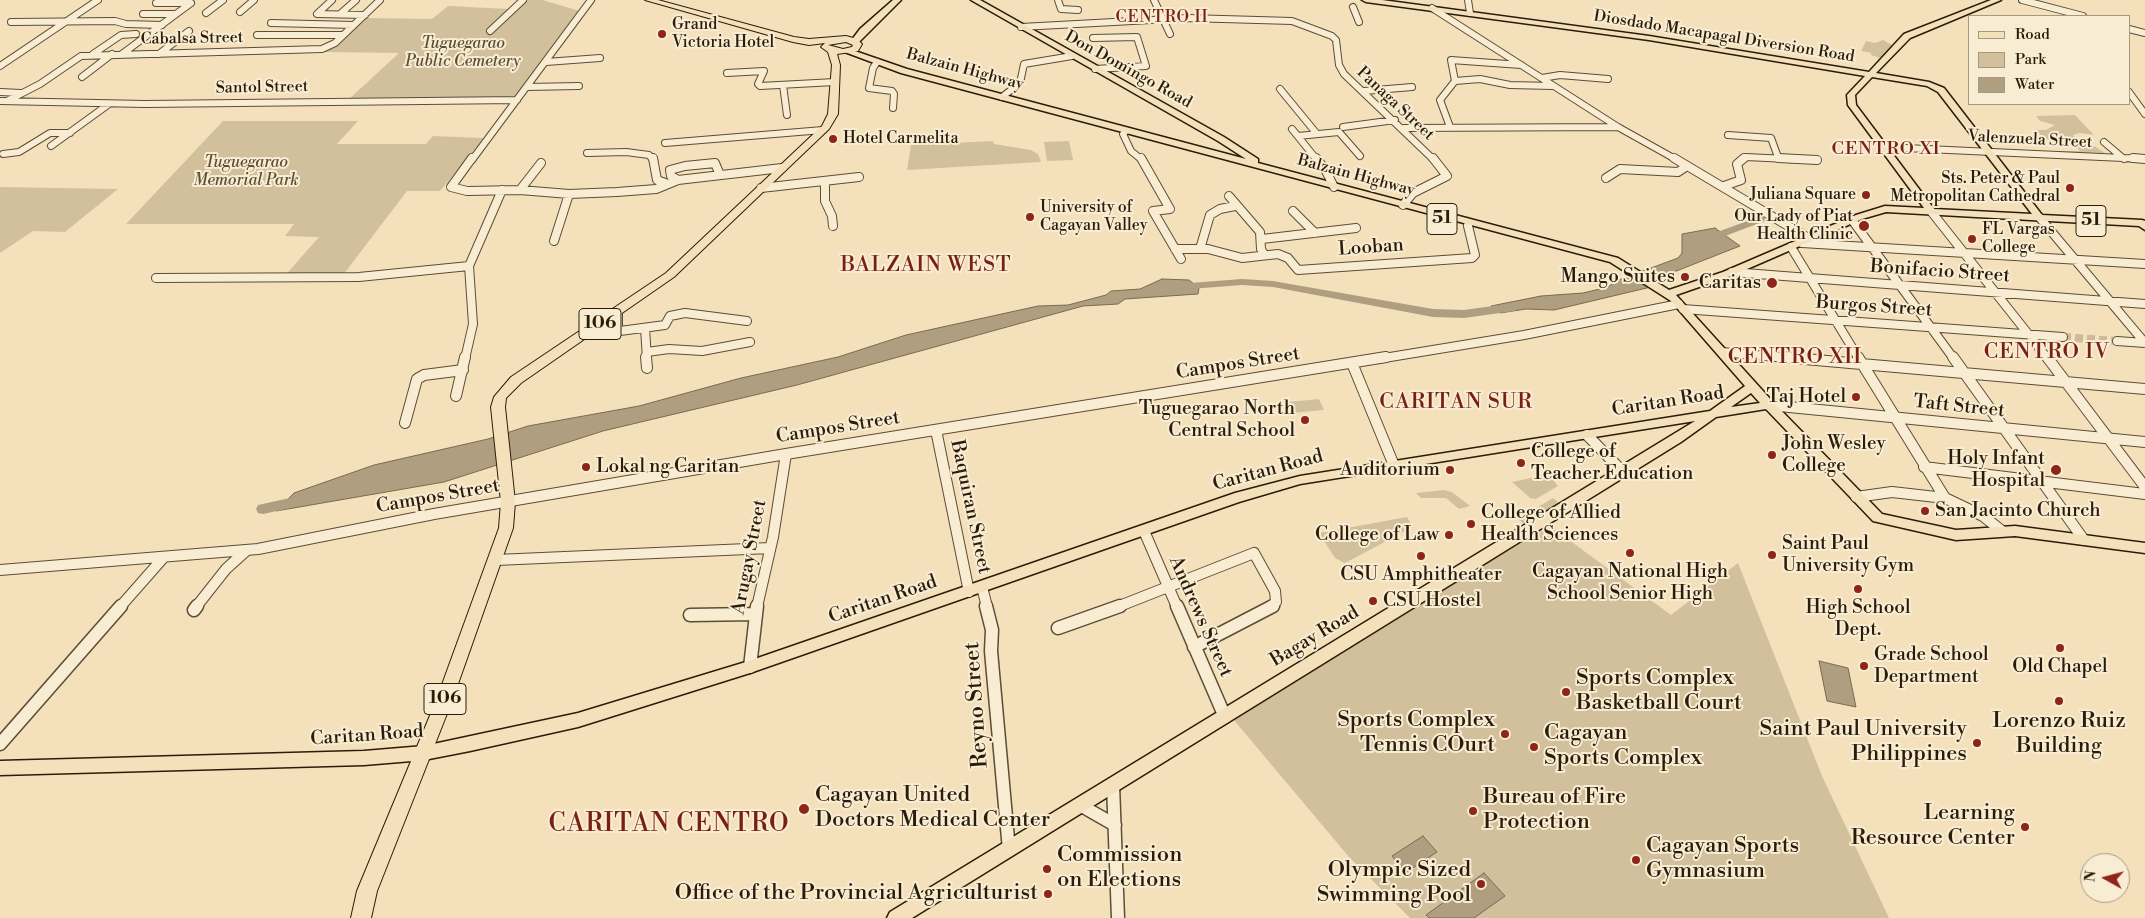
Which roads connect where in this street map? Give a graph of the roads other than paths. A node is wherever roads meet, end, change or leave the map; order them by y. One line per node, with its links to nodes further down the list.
1 (98, 0): 33 (street)
2 (223, 0): 24 (street)
3 (254, 0): 23 (street)
4 (332, 0): 28 (street)
5 (356, 0): 28 (street)
6 (380, 0): 29 (street, Cabalsa Street)
7 (523, 0): 42 (street)
8 (591, 0): 64 (street)
9 (649, 0): 52 (highway)
10 (897, 0): 43 (main road)
11 (975, 0): 40 (main road, Don Domingo Road)
12 (1058, 0): 21 (street)
13 (1154, 0): 32 (street)
14 (1366, 0): 20 (main road, Diosdado Macapagal Diversion Road)
15 (1468, 0): 25 (street)
16 (1997, 0): 70 (main road)
17 (2022, 0): 30 (street)
18 (156, 3): 27 (street)
19 (1352, 4): 35 (street)
20 (1432, 8): 25 (main road, Diosdado Macapagal Diversion Road); 66 (street)
21 (1078, 10)
22 (1199, 10): 31 (street)
23 (240, 12)
24 (206, 13)
25 (1470, 13): 70 (main road, Diosdado Macapagal Diversion Road)
26 (143, 14): 27 (street)
27 (176, 14): 37 (street)
28 (340, 14): 29 (street)
29 (365, 14): 39 (street, Cabalsa Street)
30 (2070, 14)
31 (1202, 18): 32 (street); 82 (street, Panaga Street)
32 (1164, 19): 40 (street); 47 (street)
33 (65, 21): 34 (street); 37 (street); 67 (street)
34 (11, 22)
35 (1359, 22)
36 (271, 23): 38 (street)
37 (162, 24): 58 (street)
38 (314, 25): 39 (street); 49 (street)
39 (354, 25): 50 (street, Cabalsa Street)
40 (1021, 27): 61 (main road, Don Domingo Road)
41 (2130, 29): 45 (street)
42 (490, 31)
43 (863, 31): 53 (main road); 55 (main road)
44 (189, 32): 59 (street)
45 (2145, 33)
46 (136, 34): 60 (street)
47 (1170, 34)
48 (257, 35): 49 (street)
49 (302, 35): 50 (street); 56 (street)
50 (343, 35): 56 (street, Cabalsa Street)
51 (1092, 38): 68 (street)
52 (793, 39): 53 (highway); 54 (highway)
53 (839, 40): 54 (highway); 55 (highway)
54 (830, 49): 55 (highway); 65 (highway, 106)
55 (851, 50): 63 (main road, 51); 65 (highway)
56 (283, 52): 59 (street, Cabalsa Street)
57 (112, 54): 58 (street, Cabalsa Street); 60 (street, Cabalsa Street); 71 (street)
58 (122, 54): 59 (street, Cabalsa Street)
59 (160, 54)
60 (93, 55): 84 (street, Cabalsa Street)
61 (1072, 56): 68 (main road, Don Domingo Road); 86 (street)
62 (600, 58): 64 (street)
63 (874, 61): 86 (main road, Balzain Highway / 51); 90 (street)
64 (546, 62): 79 (street)
65 (835, 62): 75 (highway, 106)
66 (1522, 65): 72 (street); 74 (street)
67 (0, 66)
68 (1095, 69): 120 (main road, Don Domingo Road)
69 (727, 73): 76 (street)
70 (1870, 74): 108 (main road); 109 (main road, Diosdado Macapagal Diversion Road)
71 (82, 77)
72 (1542, 78): 73 (street); 78 (street)
73 (1608, 79)
74 (1455, 81): 78 (street); 95 (street)
75 (835, 82): 76 (street); 99 (highway, 106)
76 (783, 85): 92 (street)
77 (579, 86): 79 (street)
78 (1554, 86): 96 (street)
79 (527, 87): 87 (street)
80 (1412, 87): 82 (street)
81 (1280, 89): 102 (street)
82 (1364, 91): 93 (street, Panaga Street)
83 (0, 92): 84 (street)
84 (24, 93): 88 (street, Cabalsa Street)
85 (2130, 93): 91 (street)
86 (1002, 97): 100 (main road, Balzain Highway / 51)
87 (517, 100): 89 (street, Santol Street); 132 (street)
88 (2, 103): 89 (street, Santol Street)
89 (109, 104): 101 (street)
90 (893, 108)
91 (2145, 114)
92 (787, 115)
93 (1395, 120): 94 (street); 97 (street, Panaga Street)
94 (1343, 127)
95 (1450, 127): 96 (street); 97 (street)
96 (1618, 127): 118 (street)
97 (1404, 128): 136 (street, Panaga Street)
98 (1292, 129): 104 (street)
99 (824, 130): 106 (street); 119 (highway, 106)
100 (1126, 131): 120 (main road, Balzain Highway / 51); 151 (street)
101 (70, 133): 107 (street); 111 (street)
102 (1317, 134): 104 (street); 112 (street)
103 (1728, 135): 113 (street)
104 (1298, 136): 130 (street)
105 (2104, 142): 114 (street)
106 (665, 143)
107 (51, 146)
108 (1883, 147): 109 (street, Valenzuela Street); 138 (main road)
109 (1989, 151): 114 (street, Valenzuela Street); 140 (main road, Diosdado Macapagal Diversion Road)
110 (587, 153): 121 (street)
111 (3, 154)
112 (1360, 156)
113 (1778, 157): 115 (street); 129 (street)
114 (2124, 158): 116 (street, Valenzuela Street)
115 (1817, 160)
116 (2145, 160)
117 (541, 164): 133 (street)
118 (1687, 166): 125 (street); 129 (street)
119 (782, 168): 123 (street); 131 (highway, 106)
120 (1262, 168): 130 (main road, Balzain Highway / 51); 144 (main road, Balzain Highway / 51)
121 (655, 170): 122 (street); 128 (street)
122 (670, 170): 123 (street); 126 (street)
123 (720, 175): 126 (street)
124 (859, 178): 127 (street)
125 (1606, 178)
126 (678, 180): 128 (street)
127 (825, 182): 131 (street); 143 (street)
128 (668, 184): 134 (street)
129 (1724, 186): 149 (street)
130 (1334, 187): 136 (main road, Balzain Highway / 51)
131 (761, 188): 168 (highway, 106)
132 (502, 190): 133 (street); 158 (street)
133 (520, 190): 134 (street)
134 (569, 194): 148 (street)
135 (1229, 196): 137 (street)
136 (1403, 205): 159 (main road, Balzain Highway / 51)
137 (1235, 206): 147 (street); 152 (street)
138 (1930, 210): 140 (main road, 51); 141 (main road, 51); 153 (street)
139 (1293, 211): 146 (street)
140 (2040, 218): 142 (main road, 51); 156 (street)
141 (1852, 220): 149 (main road, 51); 150 (street)
142 (2144, 224)
143 (833, 226)
144 (1468, 226): 154 (street, Looban); 159 (main road, Balzain Highway / 51)
145 (1356, 228): 146 (street)
146 (1315, 233): 147 (street)
147 (1262, 239): 154 (street)
148 (554, 242)
149 (1801, 243): 150 (street); 160 (main road, 51); 162 (street)
150 (1871, 246): 153 (street); 163 (street)
151 (1175, 249): 152 (street); 155 (street)
152 (1200, 249): 154 (street)
153 (1964, 252): 156 (street); 164 (street)
154 (1264, 254)
155 (1181, 259)
156 (2074, 259): 157 (street); 166 (street)
157 (2145, 264)
158 (469, 266): 161 (street); 183 (street)
159 (1626, 267): 165 (main road, Balzain Highway / 51)
160 (1730, 273): 162 (street, Bonifacio Street); 165 (main road, 51)
161 (156, 278)
162 (1811, 279): 163 (street, Bonifacio Street); 170 (street)
163 (1900, 286): 164 (street, Bonifacio Street); 171 (street)
164 (1998, 293): 166 (street, Bonifacio Street); 173 (street)
165 (1674, 299): 170 (street, Burgos Street); 179 (main road, Balzain Highway); 180 (street, Campos Street)
166 (2110, 301): 167 (street, Bonifacio Street); 177 (street)
167 (2145, 304)
168 (618, 312): 172 (street); 207 (highway, 106)
169 (747, 321): 172 (street)
170 (1836, 321): 171 (street, Burgos Street); 181 (street)
171 (1930, 327): 173 (street, Burgos Street); 184 (street)
172 (645, 328): 178 (street)
173 (2030, 334): 174 (street, Burgos Street); 185 (street)
174 (2063, 337)
175 (2117, 341): 177 (street)
176 (750, 342): 178 (street)
177 (2145, 343)
178 (646, 352): 182 (street)
179 (1722, 352): 181 (street); 186 (main road, Balzain Highway)
180 (1352, 363): 194 (street, Campos Street); 199 (street)
181 (1862, 363): 184 (street); 191 (street)
182 (647, 368)
183 (462, 370): 188 (street); 192 (street)
184 (1962, 372): 185 (street); 193 (street)
185 (2066, 381): 187 (street); 196 (street)
186 (1753, 386): 189 (main road, Balzain Highway); 190 (main road, Bagay Road)
187 (2145, 389)
188 (456, 396)
189 (1769, 405): 190 (main road, Caritan Road); 191 (street, Taft Street); 205 (main road, Balzain Highway)
190 (1710, 416): 195 (main road, Caritan Road); 201 (main road, Bagay Road)
191 (1894, 418): 193 (street, Taft Street); 200 (street)
192 (405, 423)
193 (2006, 429): 196 (street, Taft Street); 202 (street)
194 (936, 430): 198 (street, Campos Street); 218 (street, Baquiran Street)
195 (1587, 435): 199 (main road, Caritan Road); 201 (street)
196 (2109, 439): 197 (street, Taft Street); 203 (street)
197 (2145, 442)
198 (786, 454): 207 (street, Campos Street); 211 (street, Arugay Street)
199 (1393, 464): 208 (main road, Caritan Road)
200 (1924, 467): 202 (street); 206 (street)
201 (1622, 471): 225 (main road, Bagay Road)
202 (2044, 482): 204 (street); 210 (street)
203 (2145, 487)
204 (2145, 494)
205 (1856, 498): 206 (street); 209 (main road, Balzain Highway)
206 (1945, 498): 209 (street)
207 (508, 502): 213 (street, Campos Street); 215 (highway, 106)
208 (1144, 531): 217 (street, Andrews Street); 218 (main road, Caritan Road)
209 (2002, 531): 210 (main road, Balzain Highway)
210 (2084, 540): 212 (main road, Balzain Highway)
211 (770, 548): 215 (street); 220 (street, Arugay Street)
212 (2145, 548)
213 (247, 550): 214 (street, Campos Street); 219 (street)
214 (164, 557): 216 (street, Campos Street); 226 (street)
215 (496, 560): 227 (highway, 106)
216 (0, 570)
217 (1169, 587): 222 (street); 223 (street, Andrews Street); 223 (street)
218 (976, 589): 224 (main road, Caritan Road); 232 (street, Reyno Street)
219 (194, 610)
220 (755, 614): 221 (street); 224 (street, Arugay Street)
221 (690, 615)
222 (1058, 628)
223 (1194, 647): 225 (street, Andrews Street)
224 (750, 667): 227 (main road, Caritan Road)
225 (1225, 717): 229 (main road, Bagay Road)
226 (0, 744)
227 (424, 753): 228 (main road, Caritan Road); 233 (highway, 106)
228 (0, 768)
229 (1113, 785): 230 (main road, Bagay Road); 231 (street)
230 (1080, 805): 231 (street); 232 (main road, Bagay Road)
231 (1115, 825): 235 (street)
232 (1009, 850): 234 (main road, Bagay Road)
233 (361, 918)
234 (896, 918)
235 (1118, 918)

